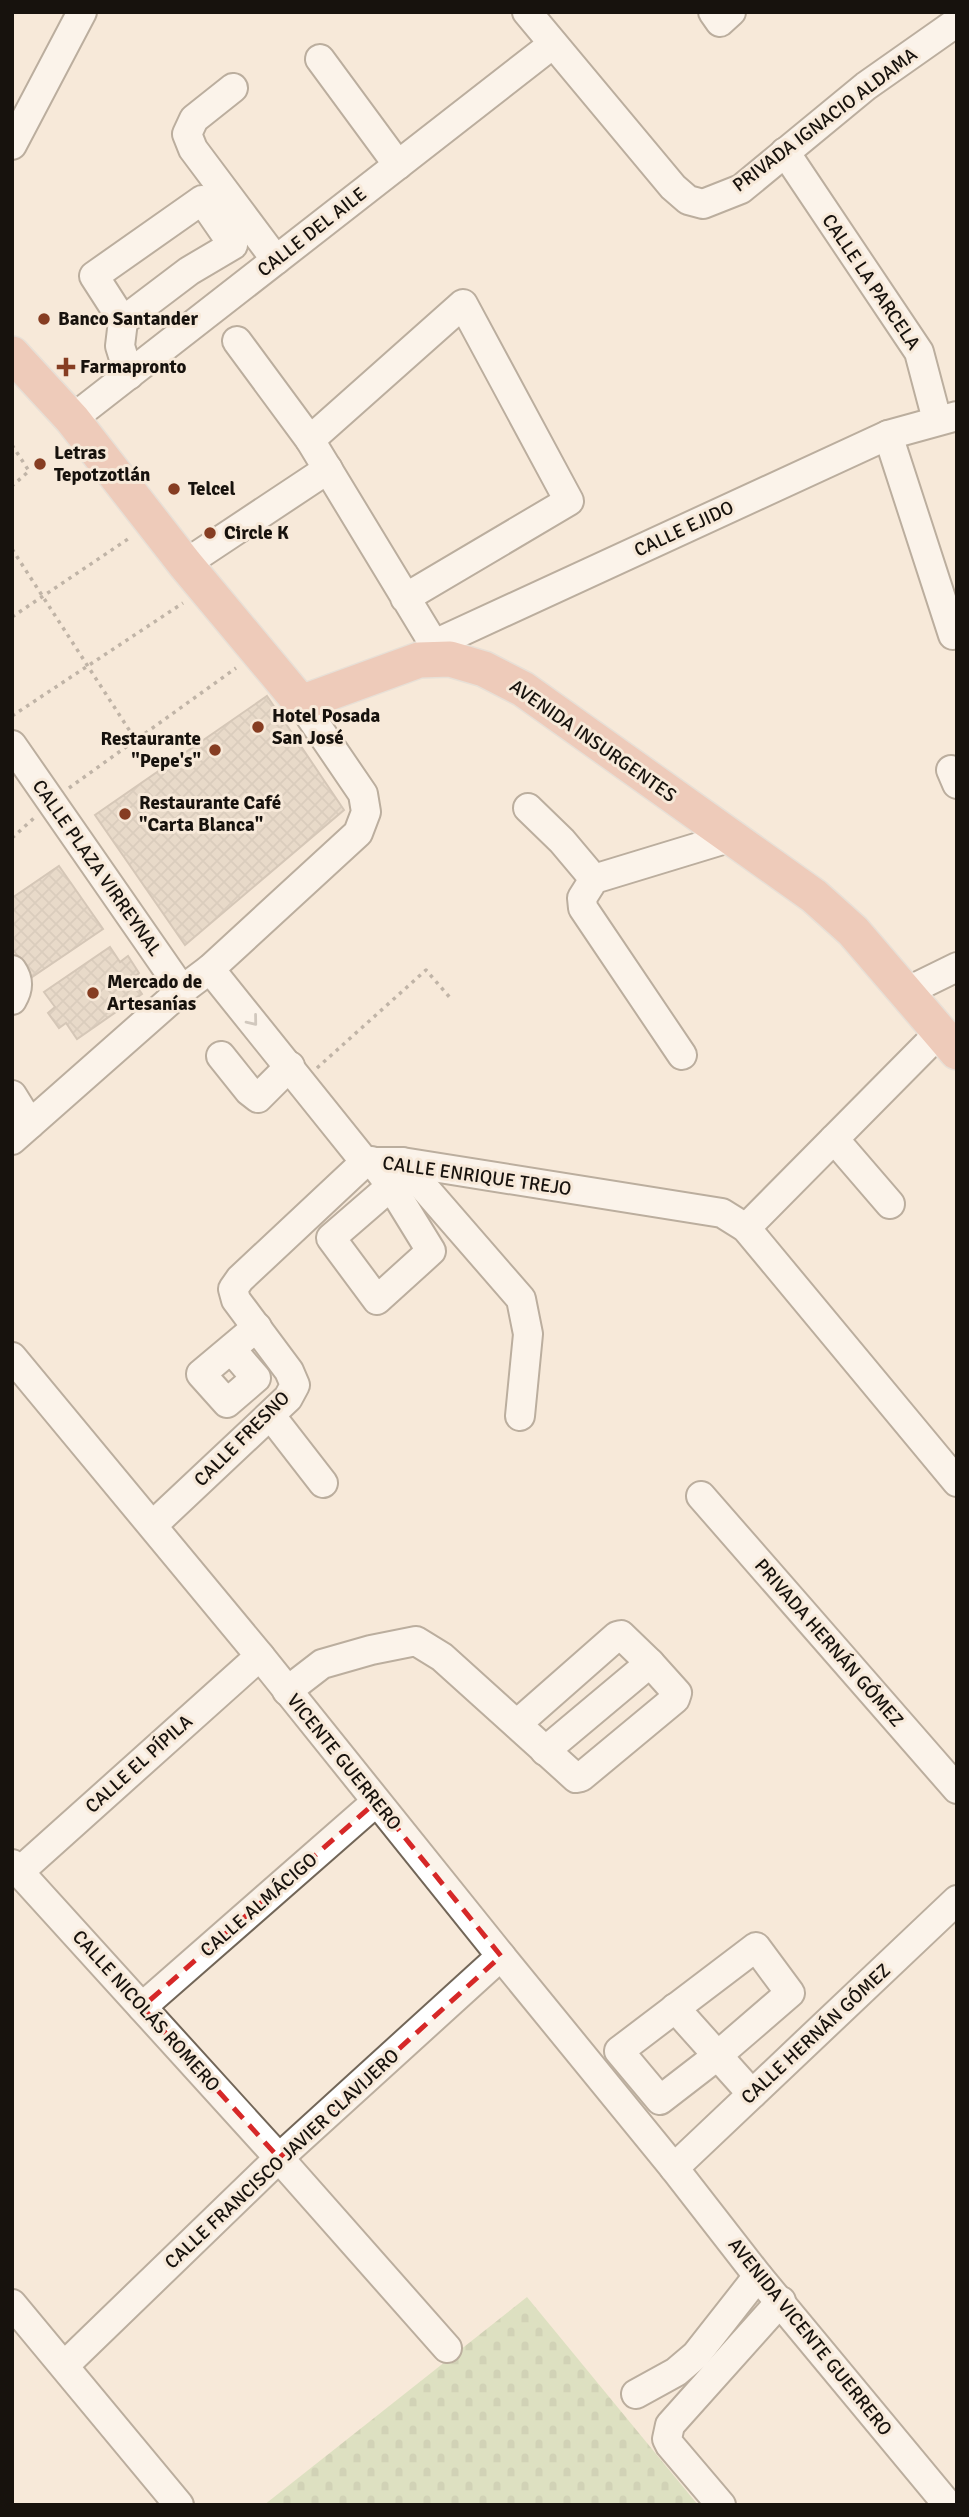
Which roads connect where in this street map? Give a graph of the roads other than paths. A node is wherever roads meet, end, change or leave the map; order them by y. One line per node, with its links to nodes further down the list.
1 (82, 12): 9 (street)
2 (527, 12): 6 (street)
3 (713, 12): 4 (street)
4 (731, 12)
5 (957, 22): 10 (street, PRIVADA IGNACIO ALDAMA)
6 (552, 44): 10 (street, PRIVADA IGNACIO ALDAMA); 11 (street, CALLE DEL AILE)
7 (320, 60): 11 (street)
8 (233, 88): 12 (street)
9 (12, 145)
10 (785, 152): 17 (street, CALLE LA PARCELA)
11 (398, 165): 12 (street, CALLE DEL AILE)
12 (276, 260): 16 (street, CALLE DEL AILE)
13 (122, 321): 13 (street); 16 (street)
14 (237, 341): 20 (street)
15 (12, 354): 18 (main road)
16 (129, 375): 18 (street, CALLE DEL AILE)
17 (947, 418): 19 (street, CALLE EJIDO)
18 (72, 419): 22 (main road)
19 (888, 435): 24 (street); 25 (street, CALLE EJIDO)
20 (310, 440): 21 (street); 23 (street)
21 (328, 469): 22 (street); 23 (street)
22 (195, 576): 26 (main road)
23 (405, 598): 25 (street)
24 (953, 635)
25 (427, 653): 26 (main road, AVENIDA INSURGENTES); 29 (main road, AVENIDA INSURGENTES)
26 (301, 703): 32 (street)
27 (12, 745): 34 (street, CALLE PLAZA VIRREYNAL)
28 (528, 808): 30 (street)
29 (732, 837): 30 (street); 35 (main road, AVENIDA INSURGENTES)
30 (594, 879): 38 (street)
31 (957, 967): 35 (street)
32 (210, 968): 34 (street); 40 (street, CALLE ENRIQUE TREJO, one-way to 40)
33 (12, 970): 36 (street)
34 (182, 990): 42 (street)
35 (906, 992): 37 (main road, AVENIDA INSURGENTES)
36 (12, 1000)
37 (948, 1043): 43 (street)
38 (682, 1055)
39 (221, 1056): 40 (street)
40 (296, 1074): 44 (street, CALLE ENRIQUE TREJO)
41 (12, 1095): 42 (street)
42 (21, 1132)
43 (834, 1139): 46 (street); 47 (street)
44 (368, 1162): 45 (street, CALLE ENRIQUE TREJO); 48 (street, CALLE FRESNO)
45 (397, 1174): 47 (street, CALLE ENRIQUE TREJO); 52 (street)
46 (890, 1204)
47 (746, 1228): 53 (street, CALLE ENRIQUE TREJO)
48 (257, 1327): 49 (street); 51 (street, CALLE FRESNO)
49 (231, 1349)
50 (12, 1357): 56 (street, VICENTE GUERRERO)
51 (271, 1416): 54 (street); 56 (street, CALLE FRESNO)
52 (520, 1416)
53 (957, 1482)
54 (323, 1483)
55 (701, 1496): 62 (street, PRIVADA HERNÁN GÓMEZ)
56 (153, 1525): 57 (street, VICENTE GUERRERO)
57 (260, 1656): 59 (street, VICENTE GUERRERO); 64 (street, CALLE EL PÍPILA)
58 (650, 1663): 60 (street); 61 (street); 61 (street)
59 (287, 1691): 60 (street); 63 (street, VICENTE GUERRERO)
60 (517, 1724): 61 (street)
61 (545, 1751)
62 (957, 1789)
63 (376, 1802): 66 (street, VICENTE GUERRERO); 67 (street, CALLE ALMÁCIGO)
64 (16, 1868): 67 (street, CALLE NICOLÁS ROMERO)
65 (957, 1900): 70 (street, CALLE HERNÁN GÓMEZ)
66 (501, 1956): 71 (street, CALLE FRANCISCO JAVIER CLAVIJERO); 72 (street, VICENTE GUERRERO)
67 (142, 2007): 71 (street, CALLE NICOLÁS ROMERO)
68 (675, 2008): 69 (street); 69 (street); 69 (street)
69 (716, 2056): 70 (street)
70 (752, 2094): 72 (street, CALLE HERNÁN GÓMEZ)
71 (279, 2158): 76 (street, CALLE NICOLÁS ROMERO); 77 (street, CALLE FRANCISCO JAVIER CLAVIJERO)
72 (674, 2168): 73 (street, AVENIDA VICENTE GUERRERO)
73 (758, 2276): 74 (street, AVENIDA VICENTE GUERRERO); 78 (street)
74 (781, 2301): 80 (street); 81 (street, AVENIDA VICENTE GUERRERO)
75 (12, 2304): 77 (street)
76 (447, 2348)
77 (65, 2365): 79 (street)
78 (636, 2395)
79 (179, 2505)
80 (721, 2505)
81 (948, 2505)

